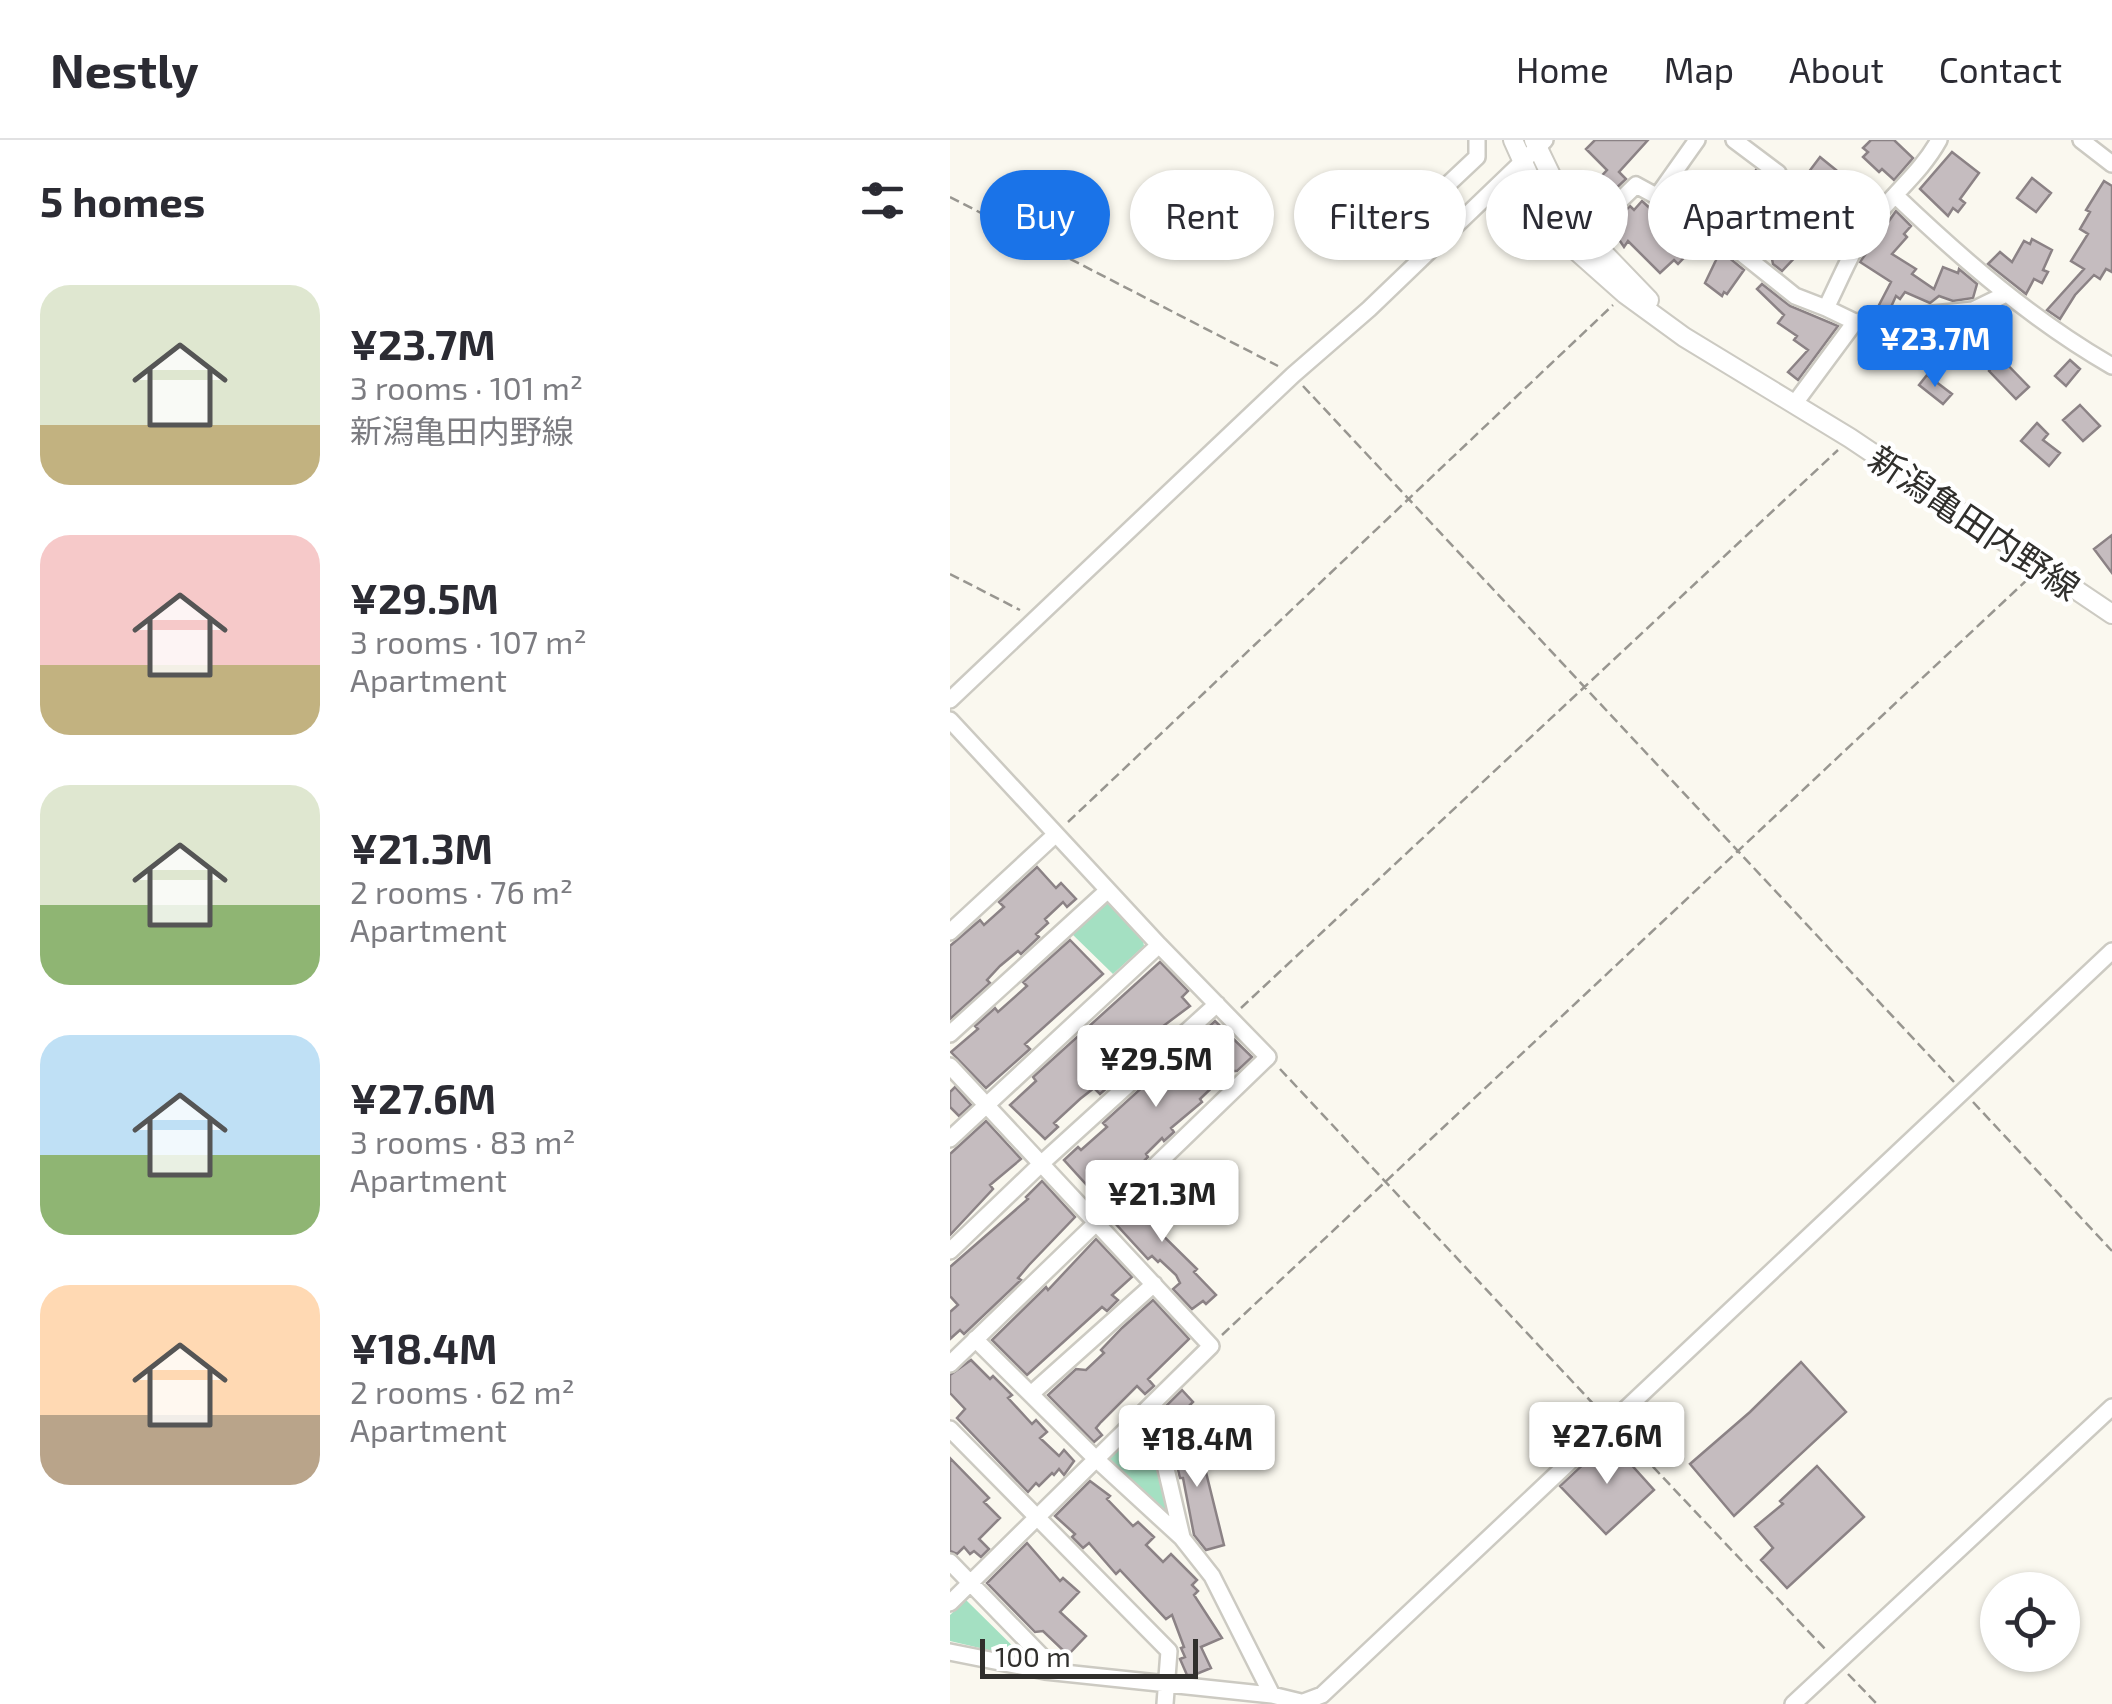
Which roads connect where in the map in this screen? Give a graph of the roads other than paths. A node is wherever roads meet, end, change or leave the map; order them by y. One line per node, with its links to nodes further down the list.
1 (1477, 140): 10 (street)
2 (1512, 140): 8 (main road, 新潟亀田内野線)
3 (1698, 140): 11 (street)
4 (1734, 140): 12 (street)
5 (1939, 140): 13 (street)
6 (2081, 140): 9 (street)
7 (1539, 143): 8 (street); 20 (main road, 新潟亀田内野線)
8 (1523, 164): 14 (street); 20 (main road, 新潟亀田内野線)
9 (2112, 164)
10 (1462, 170)
11 (1677, 170)
12 (1774, 170)
13 (1896, 195): 17 (street); 18 (street)
14 (1466, 218)
15 (1421, 260): 24 (street)
16 (1749, 260): 18 (street)
17 (2006, 294): 19 (street); 21 (street)
18 (1826, 308): 19 (street)
19 (1855, 322): 22 (street)
20 (1684, 337): 22 (main road, 新潟亀田内野線)
21 (2112, 366)
22 (1795, 402): 23 (main road, 新潟亀田内野線)
23 (2112, 614)
24 (950, 700)
25 (950, 720): 26 (street)
26 (1056, 834): 27 (street); 28 (street)
27 (1108, 890): 29 (street); 32 (street)
28 (950, 932)
29 (1159, 945): 31 (street); 34 (street)
30 (2112, 951): 56 (street)
31 (1216, 1004): 36 (street); 37 (street)
32 (950, 1034)
33 (950, 1066): 34 (street)
34 (986, 1104): 35 (street); 36 (street)
35 (950, 1139)
36 (1042, 1162): 37 (street); 38 (street)
37 (1096, 1222): 39 (street); 40 (street)
38 (950, 1251)
39 (1154, 1284): 42 (street); 43 (street)
40 (976, 1339): 41 (street); 42 (street)
41 (950, 1364)
42 (1031, 1394): 46 (street)
43 (1152, 1405): 46 (street); 48 (street)
44 (2112, 1407): 58 (street)
45 (950, 1429): 47 (street)
46 (1096, 1459): 47 (street); 48 (street)
47 (1036, 1518): 50 (street); 54 (street)
48 (1182, 1538): 55 (street)
49 (950, 1562): 50 (street)
50 (970, 1582): 51 (street); 53 (street)
51 (950, 1602)
52 (950, 1652): 53 (street)
53 (1057, 1672): 54 (street)
54 (1166, 1682): 55 (street); 57 (street)
55 (1272, 1695): 56 (street)
56 (1307, 1702)
57 (1164, 1704)
58 (1793, 1704)

